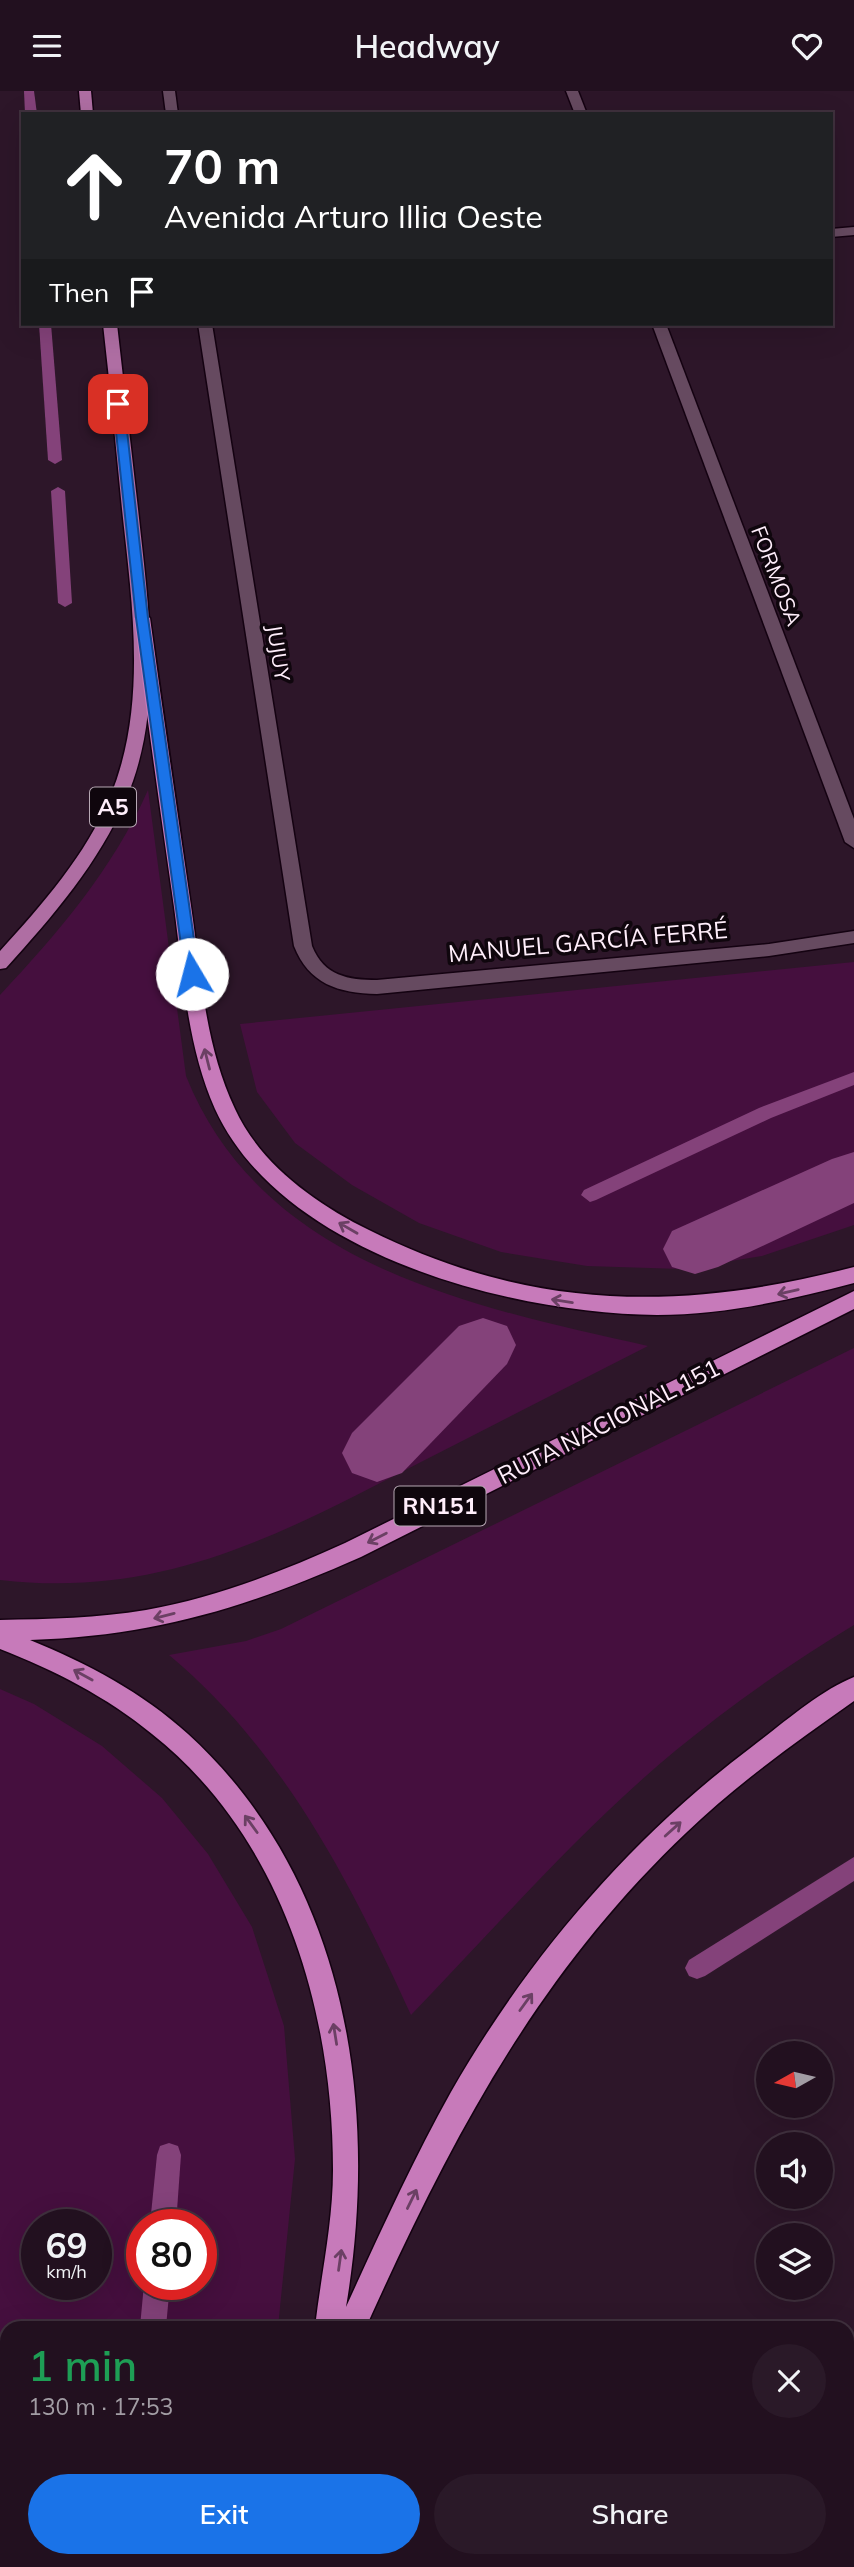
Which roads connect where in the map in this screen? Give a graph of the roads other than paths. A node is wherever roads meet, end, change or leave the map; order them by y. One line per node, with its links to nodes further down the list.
1 (85, 91): 4 (main road)
2 (169, 91): 5 (street)
3 (572, 91): 6 (street)
4 (88, 112)
5 (172, 112)
6 (580, 112)
7 (854, 231): 8 (street)
8 (833, 233)
9 (110, 326): 12 (main road, A5)
10 (205, 326): 16 (street, JUJUY)
11 (660, 326): 13 (street, FORMOSA)
12 (142, 618): 15 (main road, A5); 17 (highway, one-way to 12)
13 (854, 842)
14 (854, 937): 16 (street, MANUEL GARCÍA FERRÉ)
15 (0, 963)
16 (328, 980)
17 (854, 1275)
18 (854, 1299): 19 (highway, RUTA NACIONAL 151 / RN151, one-way to 19)
19 (0, 1630)
20 (0, 1638): 22 (highway, one-way to 20)
21 (854, 1688): 23 (highway, one-way to 21)
22 (330, 2321)
23 (355, 2321)

